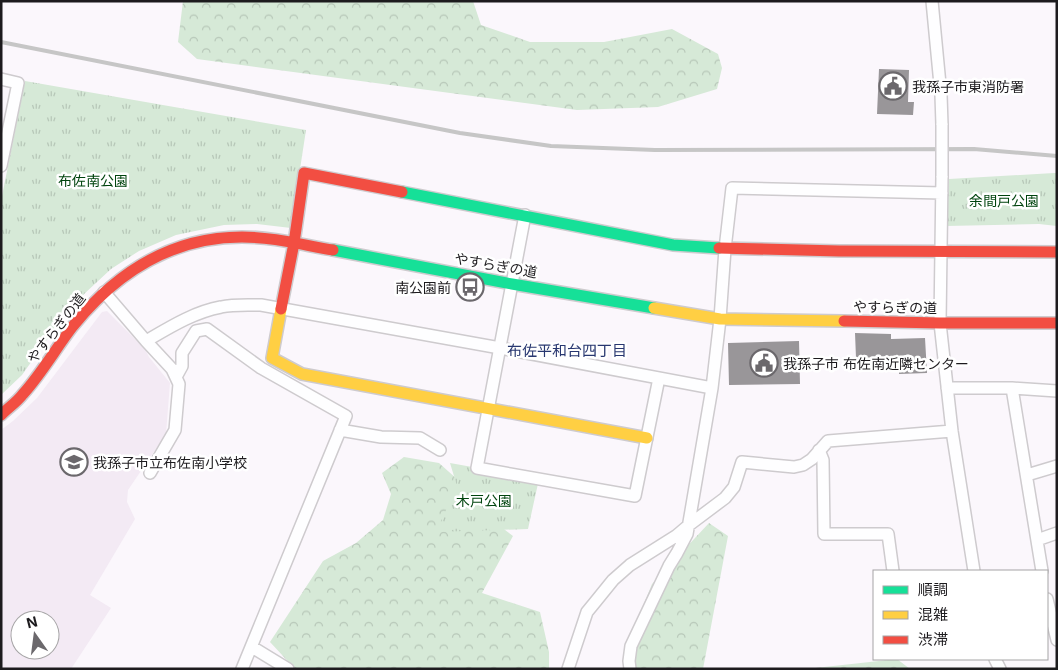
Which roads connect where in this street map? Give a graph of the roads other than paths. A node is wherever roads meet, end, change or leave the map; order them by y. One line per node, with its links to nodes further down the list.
1 (932, 1): 4 (street, bridge)
2 (1, 79): 3 (street)
3 (1, 166)
4 (942, 193): 7 (street); 8 (street)
5 (525, 215): 6 (street); 7 (street); 10 (street)
6 (294, 243): 10 (street, やすらぎの道); 11 (street, やすらぎの道); 12 (street)
7 (725, 248): 8 (street); 13 (street)
8 (941, 252): 9 (street); 14 (street)
9 (1057, 252)
10 (512, 284): 13 (street, やすらぎの道); 17 (street)
11 (104, 292): 16 (street); 25 (street, やすらぎの道)
12 (282, 308): 16 (street); 17 (street); 24 (street)
13 (720, 319): 14 (street, やすらぎの道); 20 (street)
14 (940, 323): 15 (street, やすらぎの道); 21 (street)
15 (1057, 323)
16 (146, 341): 18 (street)
17 (500, 348): 19 (street); 24 (street)
18 (176, 377): 26 (street); 32 (street)
19 (659, 378): 20 (street); 28 (street)
20 (712, 388): 34 (street)
21 (947, 388): 22 (street); 27 (street)
22 (1012, 388): 23 (street); 33 (street)
23 (1057, 391)
24 (488, 408): 28 (street); 28 (street)
25 (1, 414)
26 (340, 430): 29 (street); 42 (street)
27 (952, 432): 30 (street); 38 (street)
28 (647, 438)
29 (440, 450)
30 (819, 450): 34 (street); 37 (street)
31 (1057, 466): 33 (street)
32 (150, 473)
33 (1027, 475): 36 (street)
34 (689, 525): 45 (street); 46 (street)
35 (1057, 533): 36 (street)
36 (1037, 540): 39 (street)
37 (893, 570)
38 (974, 570)
39 (1042, 570)
40 (1048, 607): 41 (street)
41 (1057, 640)
42 (252, 647): 43 (street); 44 (street)
43 (242, 669)
44 (288, 669)
45 (568, 669)
46 (630, 669)

